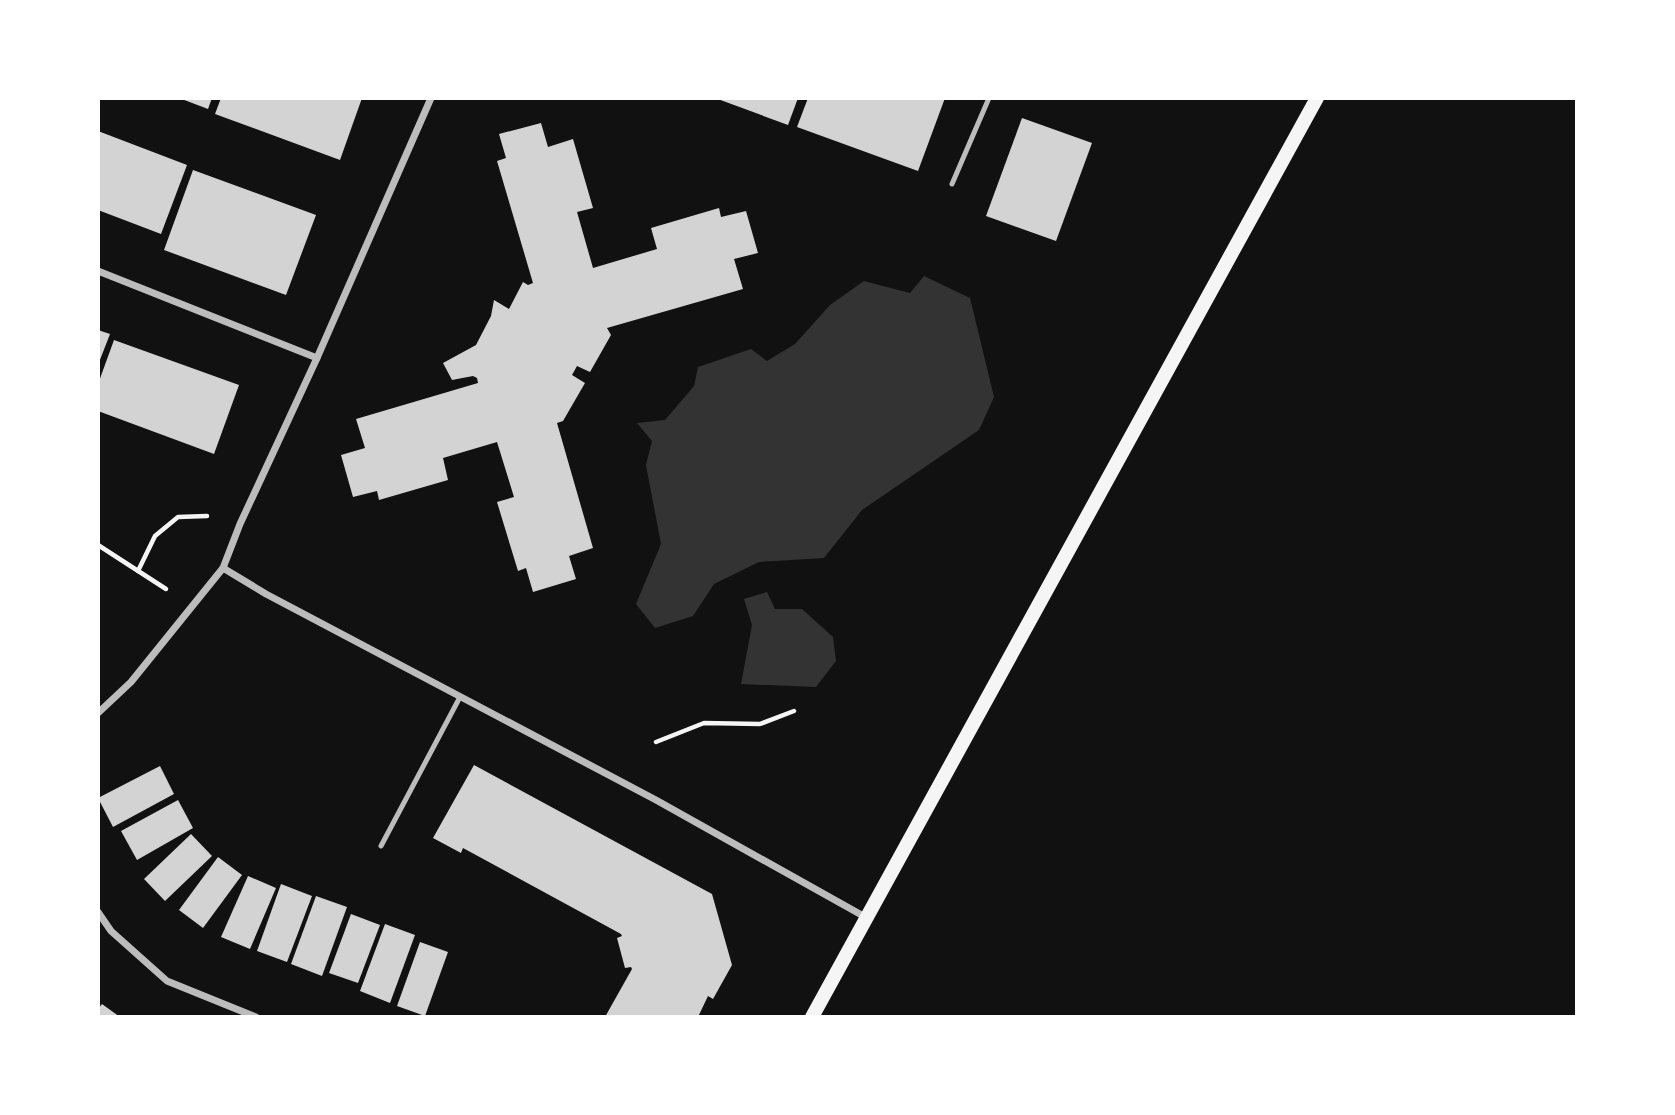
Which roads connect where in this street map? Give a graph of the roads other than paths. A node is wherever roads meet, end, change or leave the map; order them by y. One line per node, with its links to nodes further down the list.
1 (431, 98): 6 (street)
2 (989, 98): 4 (lane)
3 (1318, 98): 12 (main road)
4 (952, 184)
5 (98, 271): 6 (street)
6 (317, 358): 7 (street)
7 (223, 568): 8 (street); 9 (street)
8 (460, 697): 10 (lane); 12 (street)
9 (98, 713)
10 (381, 846)
11 (98, 912): 13 (street)
12 (867, 918): 14 (main road)
13 (256, 1017)
14 (812, 1017)

